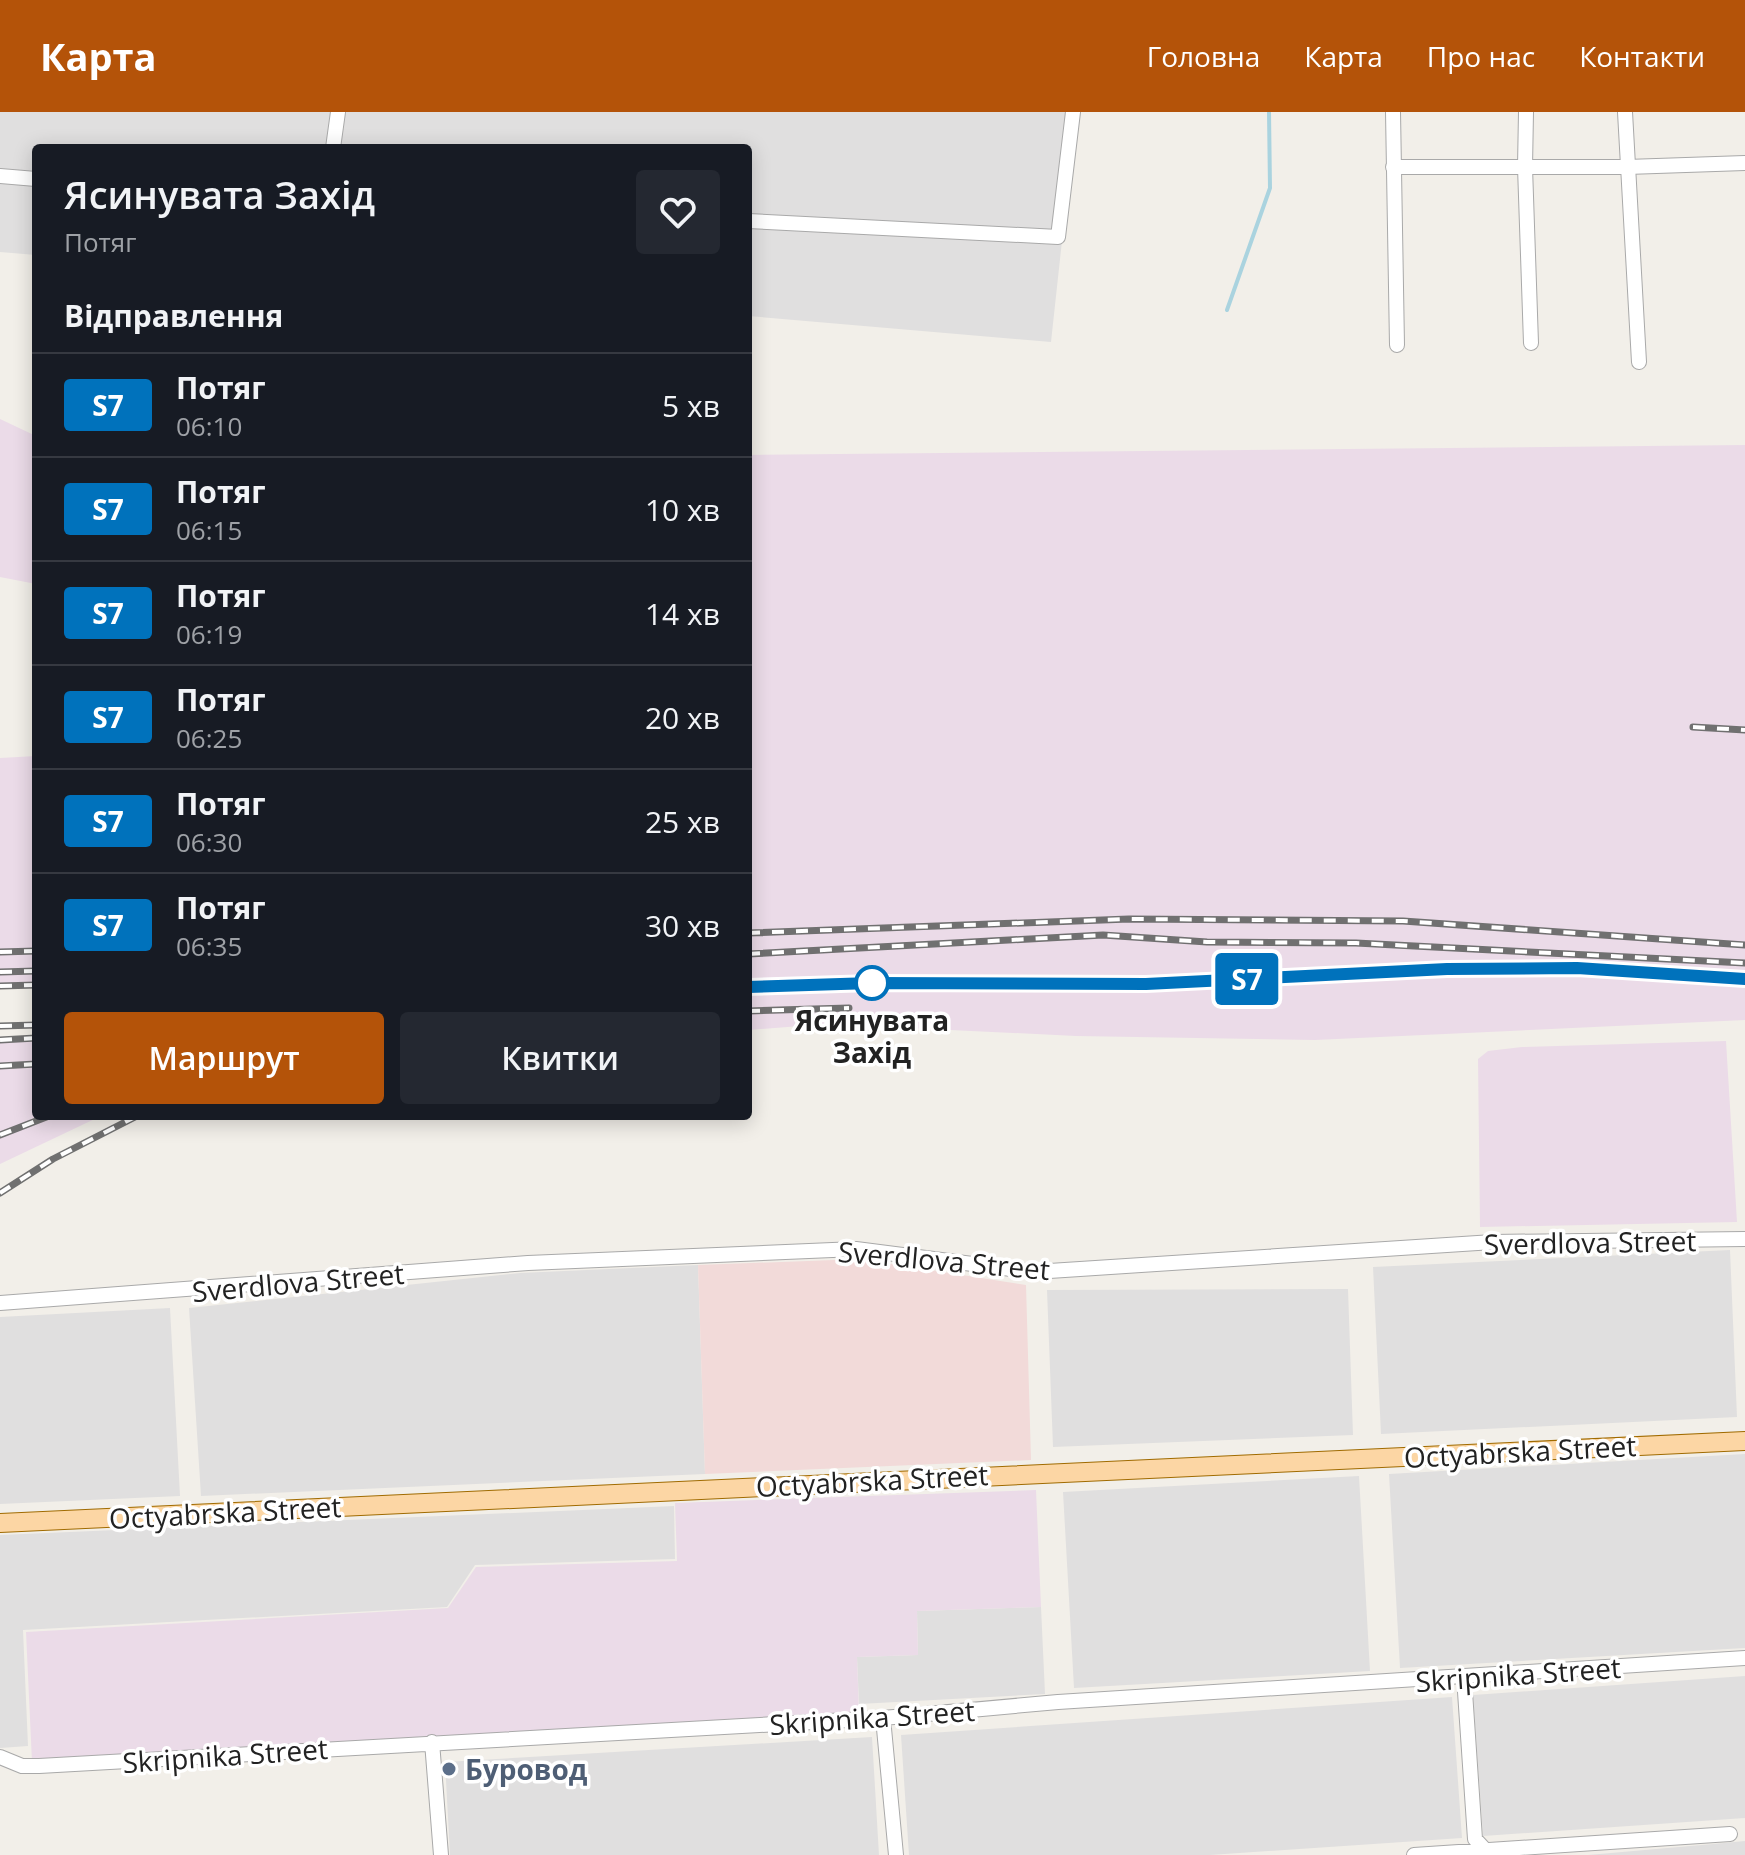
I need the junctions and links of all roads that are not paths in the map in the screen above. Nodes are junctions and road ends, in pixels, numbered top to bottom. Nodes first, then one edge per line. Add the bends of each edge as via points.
1 (338, 112) edge
2 (1073, 112) edge
3 (1393, 112) edge
4 (1526, 112) edge
5 (1625, 112) edge
6 (334, 144) edge
7 (1745, 163) edge
8 (1393, 167) junction
9 (1525, 167) junction
10 (1627, 167) junction
11 (0, 176) edge
12 (32, 179) edge
13 (752, 221) edge
14 (1531, 343) dead end
15 (1397, 345) dead end
16 (1639, 362) dead end
17 (1745, 1239) edge
18 (0, 1303) edge
19 (1745, 1441) edge
20 (0, 1523) edge
21 (1745, 1658) edge
22 (1464, 1677) junction
23 (883, 1718) junction
24 (432, 1742) junction
25 (0, 1757) edge
26 (1730, 1834) dead end
27 (1489, 1853) edge
28 (441, 1855) edge
29 (896, 1855) edge
30 (1414, 1855) edge

1 - 6 street
2 - 13 street via 1058,237
3 - 8 street
4 - 9 street
5 - 10 street
7 - 10 street
8 - 9 street
8 - 15 street
9 - 10 street
9 - 14 street
10 - 16 street
11 - 12 street
17 - 18 street, Sverdlova Street via 1493,1242 1034,1272 856,1249 528,1263
19 - 20 main road, Octyabrska Street
21 - 22 street, Skripnika Street
22 - 23 street, Skripnika Street
22 - 27 street via 1475,1839
23 - 24 street, Skripnika Street
23 - 29 street
24 - 25 street, Skripnika Street via 39,1766
24 - 28 street
26 - 27 street
27 - 30 street

